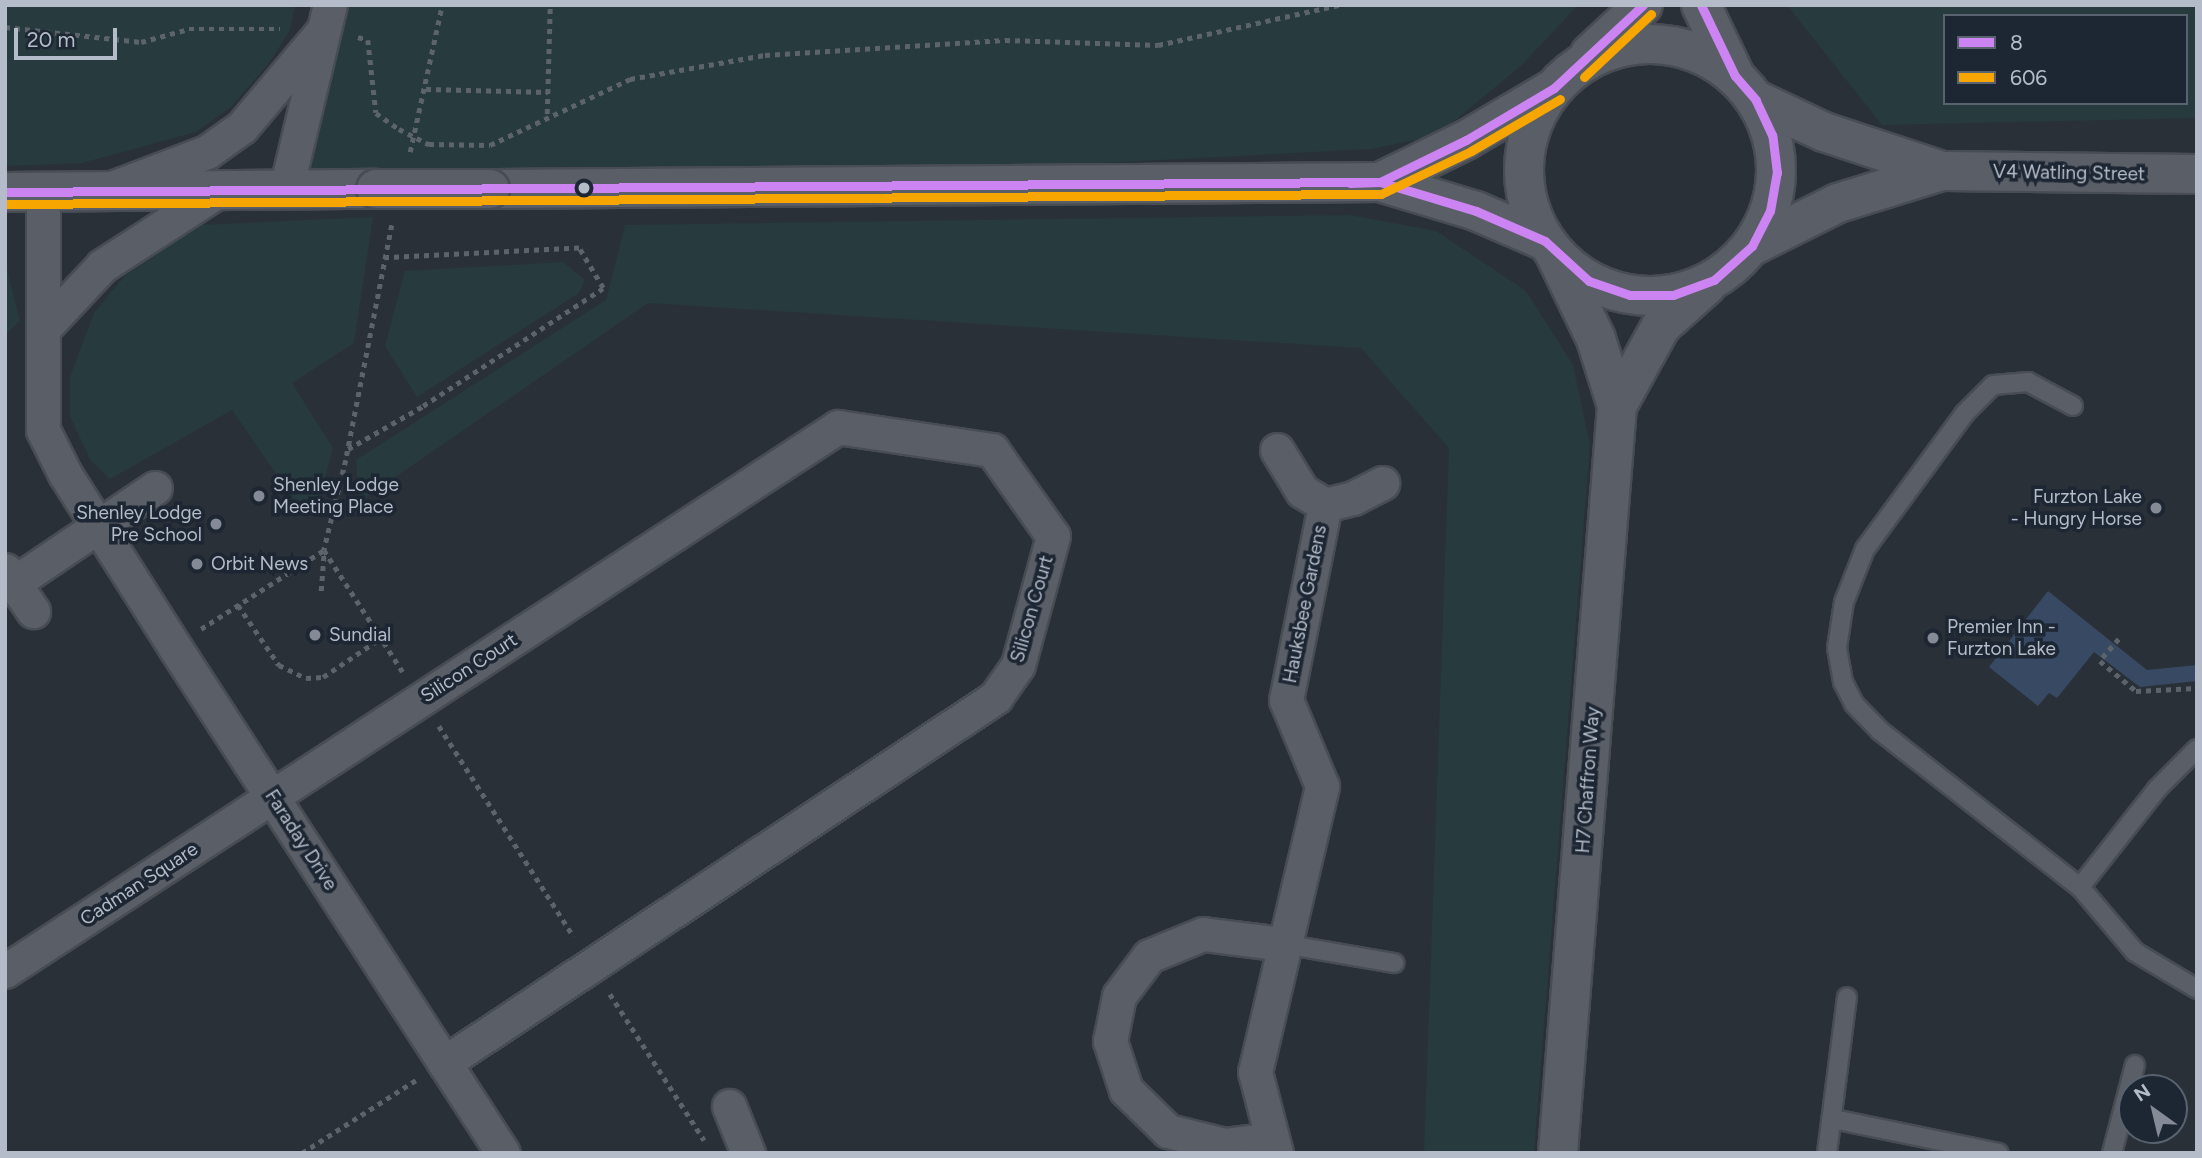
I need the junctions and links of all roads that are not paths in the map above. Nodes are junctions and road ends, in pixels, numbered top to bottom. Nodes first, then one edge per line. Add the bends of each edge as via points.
1 (1643, 5) edge
2 (1700, 5) edge
3 (326, 19) edge
4 (1565, 78) junction
5 (1746, 88) junction
6 (1942, 172) junction
7 (2193, 174) edge
8 (1380, 181) junction
9 (221, 189) junction
10 (286, 189) junction
11 (107, 190) junction
12 (5, 191) edge
13 (43, 191) junction
14 (1752, 246) junction
15 (1550, 248) junction
16 (1714, 280) junction
17 (44, 328) junction
18 (1617, 406) junction
19 (2073, 406) dead end
20 (1277, 450) dead end
21 (1382, 483) dead end
22 (155, 488) dead end
23 (1325, 505) junction
24 (99, 526) junction
25 (10, 576) edge
26 (33, 611) dead end
27 (2197, 749) edge
28 (273, 796) junction
29 (2080, 887) junction
30 (1283, 944) junction
31 (1394, 962) dead end
32 (5, 971) edge
33 (2197, 989) edge
34 (1847, 997) dead end
35 (444, 1063) junction
36 (2135, 1065) dead end
37 (729, 1107) dead end
38 (1833, 1119) junction
39 (1273, 1146) edge
40 (1951, 1148) edge
41 (503, 1153) edge
42 (748, 1153) edge
43 (1559, 1153) edge
44 (1827, 1153) edge
45 (1999, 1153) edge
46 (2112, 1153) edge

1 - 4 street
2 - 5 street
3 - 10 street
3 - 11 street via 242,127 207,152
4 - 5 street, V4 Watling Street via 1606,51 1640,44 1674,45 1706,56
4 - 8 street via 1466,140
4 - 15 street, H7 Chaffron Way via 1528,136 1524,163 1525,191
5 - 6 street, V4 Watling Street via 1824,132
5 - 14 street via 1772,135 1777,173 1770,211
6 - 7 street, V4 Watling Street
6 - 14 street, V4 Watling Street via 1838,203
8 - 10 street, bridge via 490,189 385,204
8 - 15 street via 1476,211
9 - 10 street
9 - 11 street
9 - 17 street via 102,265
11 - 13 street
12 - 13 street
13 - 17 street, Faraday Drive
14 - 16 street, H7 Chaffron Way
15 - 16 street via 1589,281 1630,295 1673,295
15 - 18 street, H7 Chaffron Way via 1595,339
16 - 18 street, H7 Chaffron Way via 1661,326
17 - 24 street, Faraday Drive via 43,430
18 - 43 street, H7 Chaffron Way
19 - 29 lane via 2028,382 1993,385 1965,413 1865,549 1844,602 1837,648 1843,682 1854,704 1880,731
20 - 23 street, Hauksbee Gardens via 1302,491
21 - 23 street, Hauksbee Gardens via 1353,498
22 - 24 street
23 - 30 street, Hauksbee Gardens via 1286,700 1321,786
24 - 25 street
24 - 28 street, Faraday Drive
25 - 26 street
27 - 29 lane via 2157,789
28 - 32 street, Cadman Square
28 - 35 street, Faraday Drive
28 - 35 street, Silicon Court via 838,427 992,450 1053,536 1018,665 996,697
29 - 33 lane via 2135,952
30 - 31 lane
30 - 39 street, Hauksbee Gardens via 1255,1072
30 - 39 street, Hauksbee Gardens via 1203,934 1149,956 1119,996 1111,1041 1126,1090 1168,1131 1225,1145
34 - 38 lane
35 - 41 street, Faraday Drive
36 - 46 lane
37 - 42 street
38 - 40 lane
38 - 44 lane
40 - 45 lane

